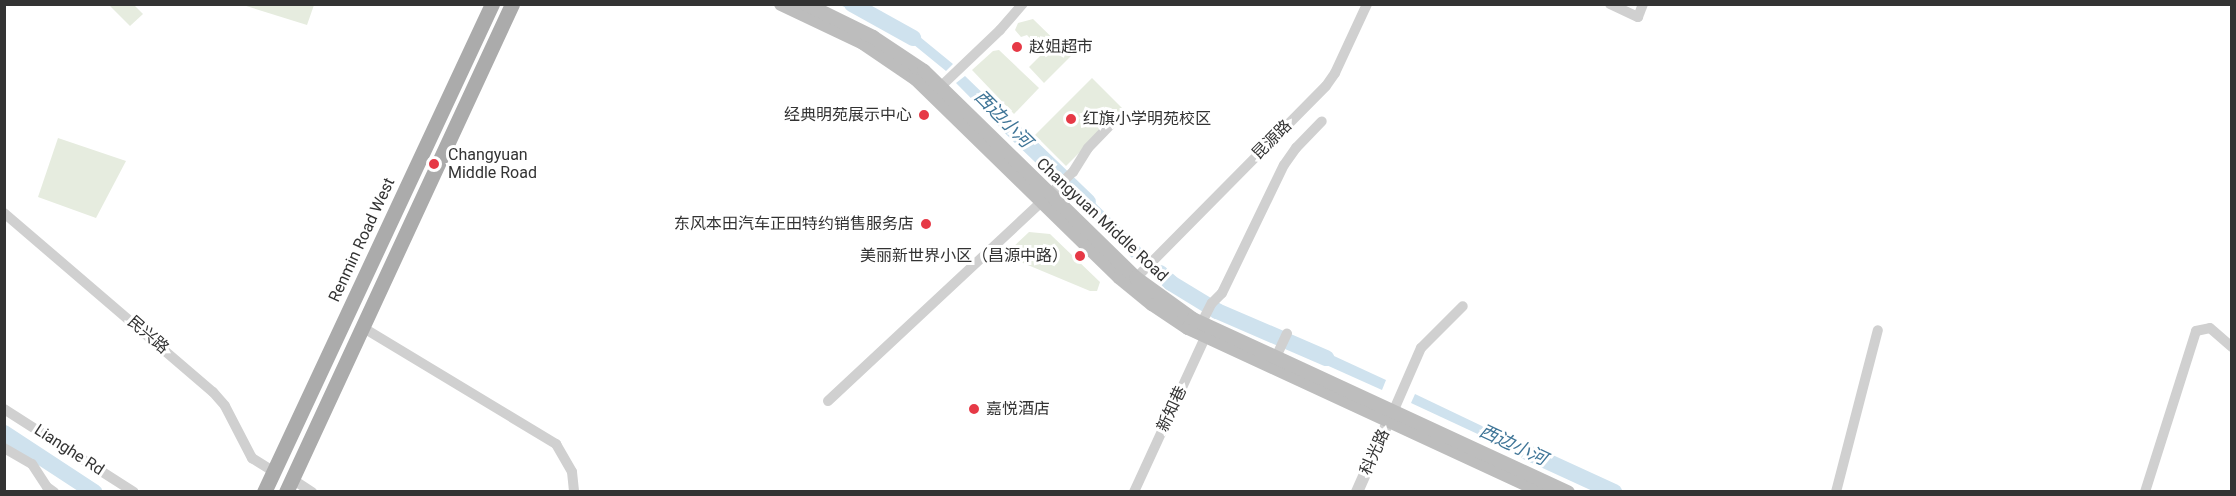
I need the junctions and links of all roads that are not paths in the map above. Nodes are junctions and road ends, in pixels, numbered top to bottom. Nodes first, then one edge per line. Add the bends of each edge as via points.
1 (492, 4) edge
2 (512, 4) edge
3 (781, 4) edge
4 (806, 4) edge
5 (1023, 4) edge
6 (1367, 4) edge
7 (1610, 4) edge
8 (1643, 4) edge
9 (940, 88) junction
10 (1117, 118) dead end
11 (1322, 121) dead end
12 (1049, 195) junction
13 (4, 213) edge
14 (1135, 278) junction
15 (1463, 306) dead end
16 (362, 327) junction
17 (1203, 329) junction
18 (1878, 330) dead end
19 (1287, 333) dead end
20 (2232, 347) edge
21 (1277, 355) junction
22 (828, 401) dead end
23 (4, 409) edge
24 (1390, 416) junction
25 (4, 448) edge
26 (273, 471) junction
27 (289, 485) edge
28 (54, 492) edge
29 (134, 492) edge
30 (264, 492) edge
31 (312, 492) edge
32 (574, 492) edge
33 (1134, 492) edge
34 (1358, 492) edge
35 (1543, 492) edge
36 (1568, 492) edge
37 (1836, 492) edge
38 (2145, 492) edge

1 - 26 main road, Renmin Road West
2 - 16 main road
3 - 9 main road, Changyuan Middle Road via 863,43 916,79
4 - 9 main road, Changyuan Middle Road via 902,54
5 - 9 street
6 - 14 street, 昆源路 via 1326,86
7 - 8 street via 1638,17
9 - 12 main road, Changyuan Middle Road
10 - 12 street
11 - 17 street, 新知巷 via 1290,155 1222,293 1212,303
12 - 14 main road, Changyuan Middle Road
12 - 22 street
13 - 26 street, 民兴路 via 213,392 225,406 252,458
14 - 17 main road, Changyuan Middle Road via 1152,304
15 - 24 street via 1427,339
16 - 27 main road
16 - 32 street via 556,444 572,472
17 - 21 main road, Changyuan Middle Road
17 - 24 main road, Changyuan Middle Road
17 - 33 street, 新知巷
18 - 37 street
19 - 21 street
20 - 38 street via 2210,328 2196,331
21 - 24 main road, Changyuan Middle Road
23 - 29 street, Lianghe Rd
24 - 34 street, 科光路
24 - 35 main road, Changyuan Middle Road
24 - 36 main road, Changyuan Middle Road
25 - 28 street via 32,464
26 - 30 main road, Renmin Road West
27 - 31 street

